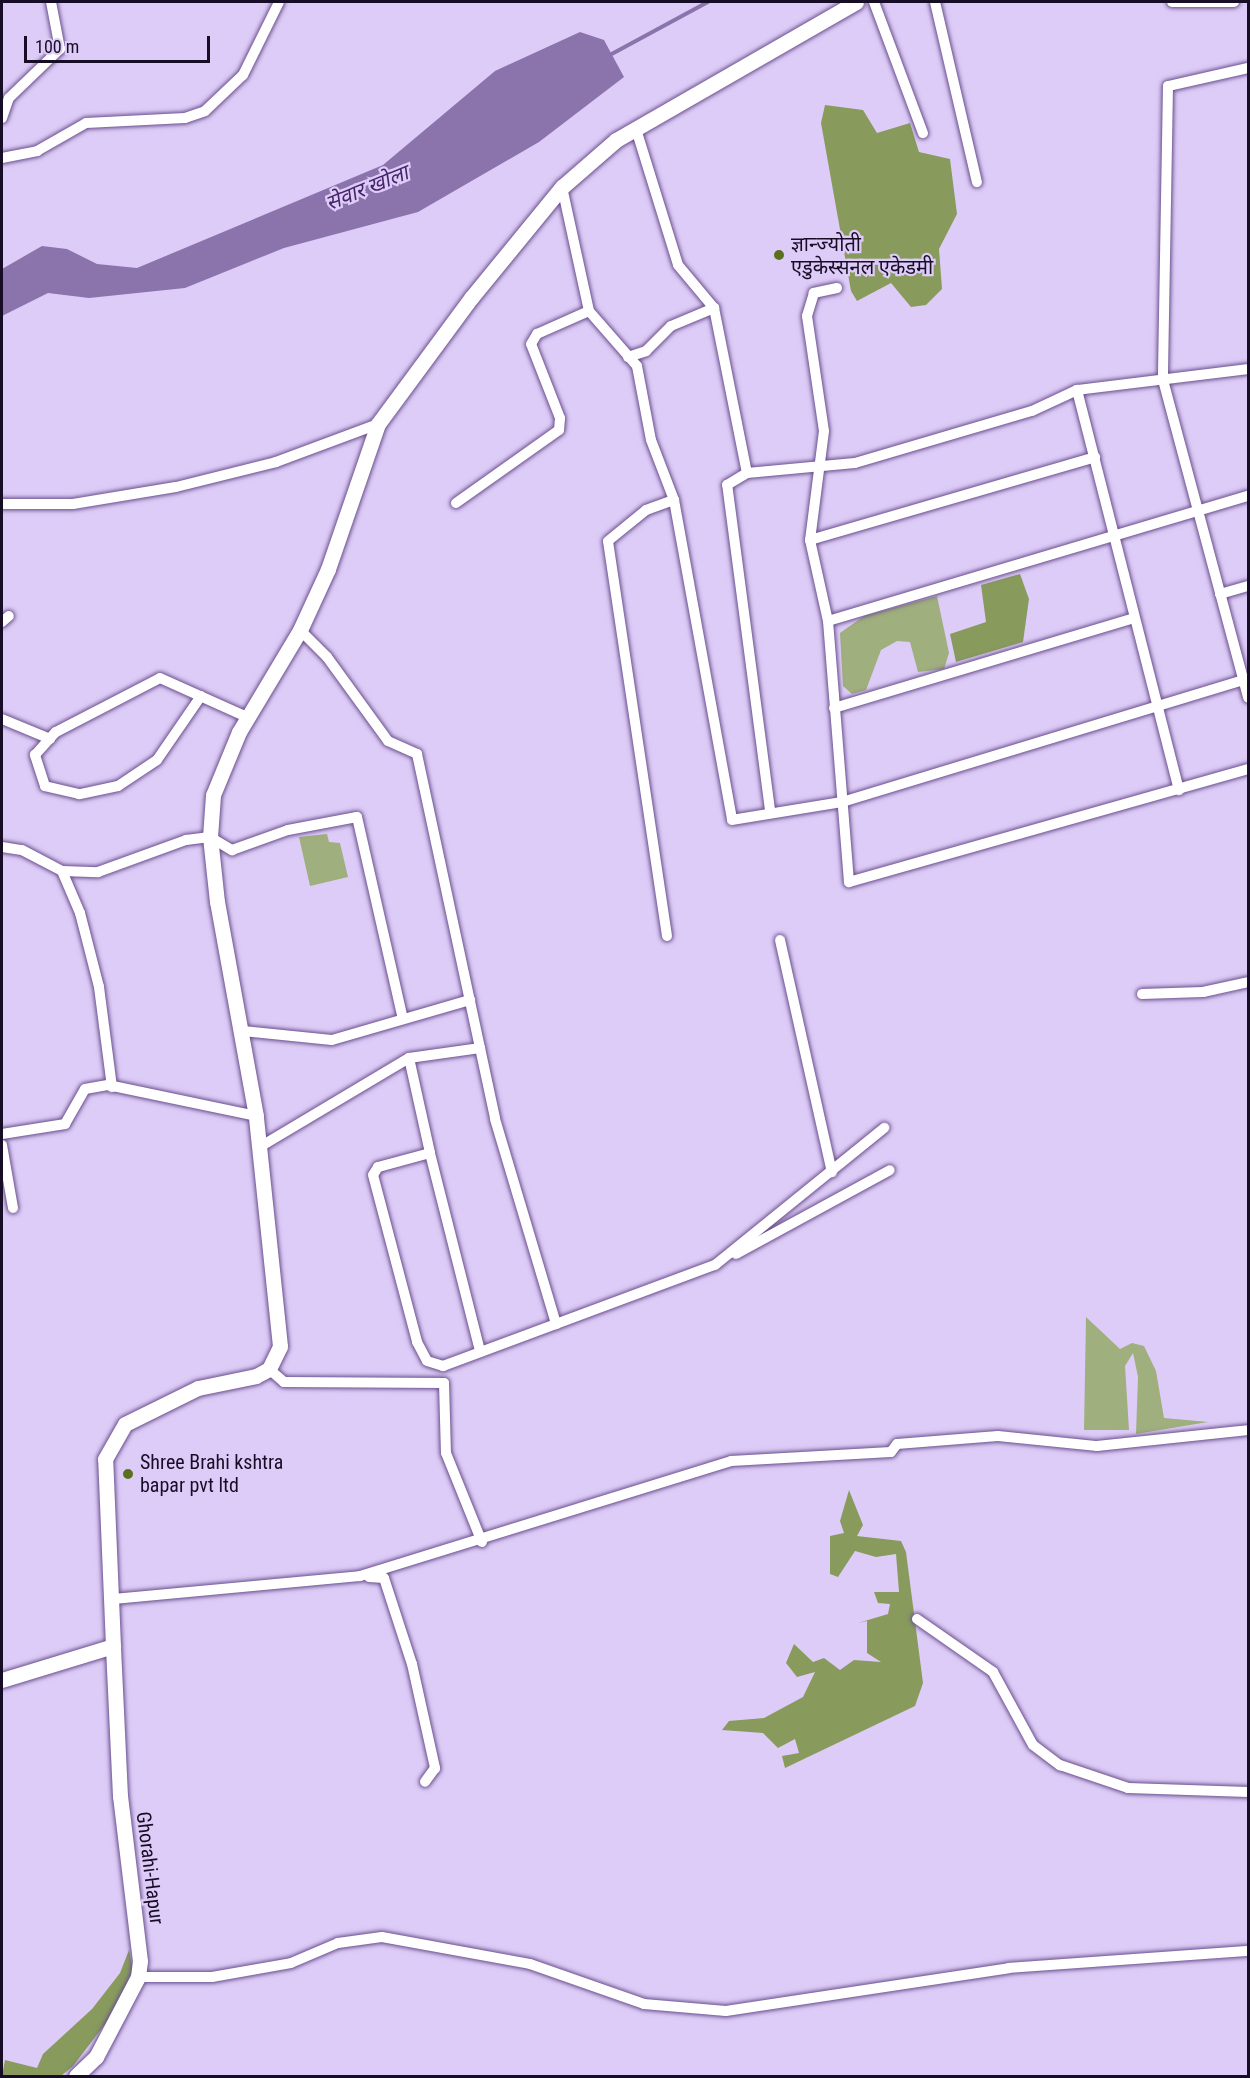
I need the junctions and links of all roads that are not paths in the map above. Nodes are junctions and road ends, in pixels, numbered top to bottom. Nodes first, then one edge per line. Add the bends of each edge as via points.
1 (51, 2) edge
2 (279, 2) edge
3 (856, 2) edge
4 (874, 2) edge
5 (935, 2) edge
6 (1172, 2) edge
7 (1234, 2) edge
8 (1248, 68) edge
9 (2, 118) edge
10 (636, 129) junction
11 (923, 133) dead end
12 (2, 158) edge
13 (977, 182) dead end
14 (562, 187) junction
15 (837, 288) dead end
16 (714, 308) junction
17 (589, 311) junction
18 (628, 357) junction
19 (1248, 369) edge
20 (1163, 380) junction
21 (1077, 390) junction
22 (378, 424) junction
23 (1095, 457) junction
24 (819, 469) junction
25 (747, 473) junction
26 (1248, 496) edge
27 (674, 500) junction
28 (456, 503) dead end
29 (2, 504) edge
30 (1196, 511) junction
31 (1111, 536) junction
32 (810, 540) junction
33 (1248, 586) edge
34 (1220, 594) junction
35 (1131, 619) junction
36 (828, 621) junction
37 (300, 630) junction
38 (1246, 680) edge
39 (201, 696) junction
40 (1248, 698) edge
41 (1156, 707) junction
42 (834, 708) junction
43 (249, 718) junction
44 (2, 719) edge
45 (50, 739) junction
46 (1248, 769) edge
47 (1179, 790) junction
48 (842, 802) junction
49 (770, 810) junction
50 (210, 837) junction
51 (2, 847) edge
52 (62, 871) junction
53 (667, 936) dead end
54 (780, 940) dead end
55 (1248, 982) edge
56 (1143, 994) dead end
57 (470, 1000) junction
58 (403, 1019) junction
59 (243, 1031) junction
60 (480, 1048) junction
61 (409, 1058) junction
62 (112, 1087) junction
63 (256, 1116) junction
64 (884, 1128) dead end
65 (2, 1134) edge
66 (2, 1145) edge
67 (258, 1148) junction
68 (430, 1154) junction
69 (890, 1170) dead end
70 (832, 1172) junction
71 (13, 1208) dead end
72 (715, 1265) junction
73 (556, 1324) junction
74 (479, 1347) dead end
75 (269, 1369) junction
76 (1248, 1430) edge
77 (482, 1542) junction
78 (360, 1576) junction
79 (113, 1599) junction
80 (917, 1619) dead end
81 (112, 1646) junction
82 (2, 1680) edge
83 (425, 1782) dead end
84 (1248, 1792) edge
85 (1248, 1951) edge
86 (138, 1977) junction
87 (76, 2076) edge

1 - 9 street via 60,49 9,99
2 - 12 street via 263,44 243,75 205,111 185,118 86,123 37,151
3 - 10 street
4 - 11 street
5 - 13 street
6 - 7 street
8 - 20 street via 1168,86
10 - 14 street
10 - 16 street via 678,265
14 - 17 street
14 - 22 street via 471,298
15 - 24 street via 814,293 807,316 824,431
16 - 18 street via 671,326 646,351
16 - 25 street
17 - 18 street
17 - 28 street via 537,334 531,344 560,418 559,430
18 - 27 street via 637,366 651,440
19 - 20 street
20 - 21 street
20 - 30 street
21 - 23 street
21 - 24 street via 1032,411
22 - 29 street via 276,462 176,487 73,504
22 - 37 street via 328,569
23 - 31 street
23 - 32 street
24 - 25 street
24 - 32 street
25 - 49 street via 728,484
26 - 30 street
27 - 49 street via 732,820
27 - 53 street via 646,510 608,541
30 - 31 street
30 - 34 street
31 - 35 street
31 - 36 street
32 - 36 street
33 - 34 street
34 - 38 street
35 - 41 street
35 - 42 street
36 - 42 street
37 - 43 street
37 - 57 street via 327,657 388,741 417,754
38 - 40 street
38 - 41 street
39 - 43 street
39 - 45 street via 160,678
39 - 45 street via 157,760 118,786 79,794 45,786 35,755
41 - 47 street
41 - 48 street
42 - 48 street
43 - 50 street via 213,795
44 - 45 street
46 - 47 street
47 - 48 street via 849,882
48 - 49 street
50 - 52 street via 98,872
50 - 58 street via 232,850 288,830 357,817
50 - 59 street
51 - 52 street via 22,850
52 - 62 street via 80,913 99,987
54 - 70 street
55 - 56 street via 1203,992
57 - 58 street
57 - 60 street
58 - 59 street via 332,1040
59 - 63 street
60 - 61 street
60 - 73 street via 495,1119
61 - 67 street
61 - 68 street
62 - 63 street
62 - 65 street via 85,1089 65,1124
63 - 67 street
64 - 70 street
66 - 71 street
67 - 75 street via 280,1346
68 - 73 street via 386,1163 373,1175 417,1342 427,1361 443,1366
68 - 74 street
69 - 72 street
70 - 72 street
72 - 73 street
75 - 77 street via 284,1382 444,1383 446,1453
75 - 79 street, Ghorahi-Hapur via 198,1388 125,1424 105,1459
76 - 77 street via 1096,1446 998,1436 897,1444 891,1452 731,1461
77 - 78 street
78 - 79 street
78 - 83 street via 384,1578 412,1664 435,1768
79 - 81 street, Ghorahi-Hapur
80 - 84 street via 993,1672 1033,1745 1060,1765 1128,1788
81 - 82 street
81 - 86 street, Ghorahi-Hapur via 120,1796
85 - 86 street via 1009,1968 726,2011 644,2004 530,1964 382,1937 338,1943 291,1963 212,1977
86 - 87 street via 96,2057

